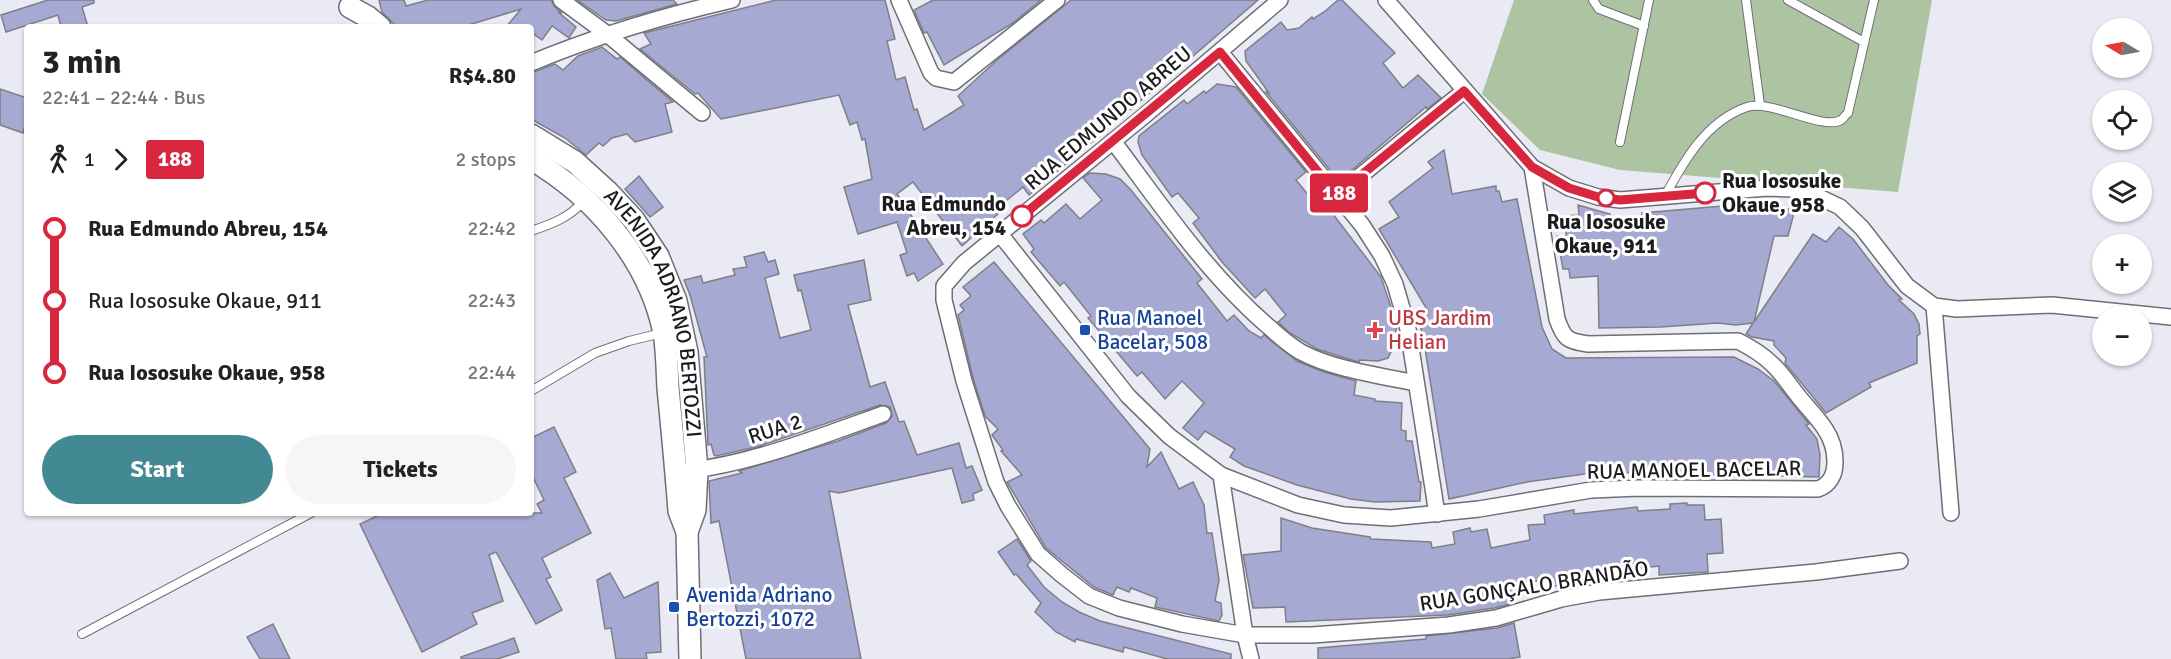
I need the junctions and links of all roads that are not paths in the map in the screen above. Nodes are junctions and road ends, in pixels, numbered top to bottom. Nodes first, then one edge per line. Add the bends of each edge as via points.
1 (561, 0) edge
2 (732, 0) edge
3 (899, 0) edge
4 (1057, 0) edge
5 (1281, 0) edge
6 (1386, 0) edge
7 (1593, 0) edge
8 (1649, 0) edge
9 (1746, 0) edge
10 (1788, 0) edge
11 (1874, 0) edge
12 (346, 4) edge
13 (358, 24) edge
14 (376, 24) edge
15 (1644, 26) junction
16 (607, 34) junction
17 (1864, 42) junction
18 (1220, 52) junction
19 (534, 62) edge
20 (1464, 91) junction
21 (1760, 105) junction
22 (702, 113) dead end
23 (534, 137) edge
24 (1113, 141) junction
25 (1620, 142) dead end
26 (534, 161) edge
27 (1532, 167) junction
28 (1337, 195) junction
29 (1665, 196) junction
30 (586, 198) junction
31 (534, 230) edge
32 (1000, 234) junction
33 (1935, 306) junction
34 (2171, 317) edge
35 (664, 333) junction
36 (1416, 383) junction
37 (534, 389) edge
38 (883, 414) dead end
39 (697, 470) junction
40 (676, 473) junction
41 (1221, 475) junction
42 (1951, 513) dead end
43 (1437, 514) junction
44 (304, 516) edge
45 (687, 532) junction
46 (1900, 561) dead end
47 (82, 634) dead end
48 (1245, 635) junction
49 (690, 659) edge
50 (1251, 659) edge

1 - 16 street
2 - 16 street
3 - 4 street via 931,73 954,82
5 - 18 street, RUA EDMUNDO ABREU
6 - 20 street
7 - 15 lane via 1599,9
8 - 15 lane
9 - 21 lane
10 - 17 lane
11 - 17 lane
12 - 13 main road
12 - 14 main road
15 - 25 lane
16 - 19 street
16 - 22 street
17 - 21 lane via 1848,113 1841,120 1823,121
18 - 24 street, RUA EDMUNDO ABREU
18 - 28 street
20 - 27 street
20 - 28 street
21 - 29 lane via 1735,113 1699,141
23 - 39 main road, AVENIDA ADRIANO BERTOZZI via 575,162 608,192 634,220 658,256 676,301 687,352
24 - 32 street, RUA EDMUNDO ABREU
24 - 36 street via 1225,284 1285,341 1322,361
26 - 30 main road, AVENIDA ADRIANO BERTOZZI
27 - 29 street via 1569,188 1598,197 1620,200
27 - 43 street, RUA MANOEL BACELAR via 1563,335 1572,342 1588,344 1738,341 1751,347 1773,364 1826,430 1835,465 1832,480 1818,489 1591,490
28 - 36 street via 1362,225 1395,284 1408,329
29 - 33 street via 1767,188 1794,189 1817,196 1840,207 1862,228 1907,286
30 - 31 lane via 572,214
30 - 35 main road, AVENIDA ADRIANO BERTOZZI via 639,267
32 - 41 street, RUA MANOEL BACELAR via 1128,396 1168,436
32 - 48 street, RUA EDMUNDO ABREU via 952,275 944,286 944,300 964,381 996,482 1008,506 1038,554 1089,596 1182,624
33 - 34 street via 1957,309 2052,305
33 - 42 street
35 - 37 lane via 595,353
35 - 40 main road, AVENIDA ADRIANO BERTOZZI
36 - 43 street
38 - 39 street, RUA 2 via 738,463
39 - 40 street, RUA 2
39 - 45 main road, AVENIDA ADRIANO BERTOZZI via 695,510
40 - 45 main road, AVENIDA ADRIANO BERTOZZI via 679,511
41 - 43 street, RUA MANOEL BACELAR via 1298,505 1344,515 1391,518
41 - 48 street
44 - 47 lane
45 - 49 main road, AVENIDA ADRIANO BERTOZZI
46 - 48 street, RUA GONÇALO BRANDÃO via 1599,592 1449,626
48 - 50 street

